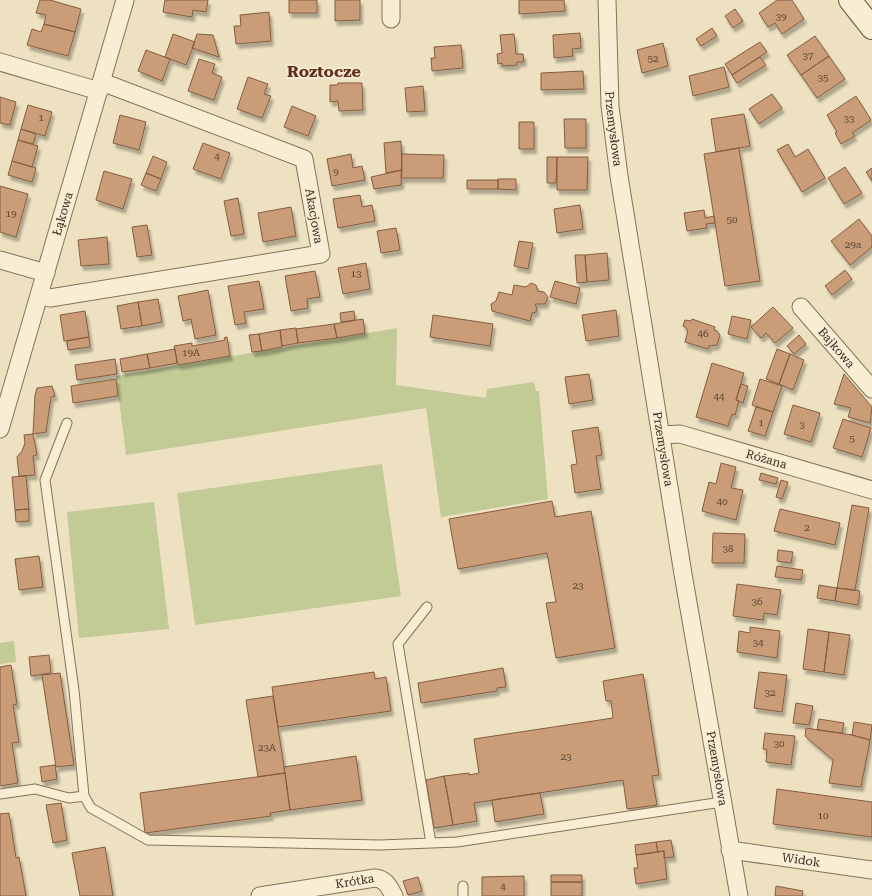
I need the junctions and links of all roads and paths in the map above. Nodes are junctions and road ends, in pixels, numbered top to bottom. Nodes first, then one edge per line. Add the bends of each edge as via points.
1 (125, 0) edge
2 (391, 0) edge
3 (607, 0) edge
4 (850, 0) edge
5 (391, 19) dead end
6 (872, 28) edge
7 (0, 62) edge
8 (100, 87) junction
9 (0, 260) edge
10 (46, 273) junction
11 (40, 295) junction
12 (801, 307) dead end
13 (872, 388) edge
14 (67, 423) dead end
15 (0, 429) edge
16 (661, 435) junction
17 (872, 490) edge
18 (427, 607) dead end
19 (0, 794) edge
20 (84, 796) junction
21 (722, 802) junction
22 (431, 843) junction
23 (730, 850) junction
24 (872, 870) edge
25 (463, 886) dead end
26 (260, 896) edge
27 (394, 896) edge
28 (463, 896) edge
29 (739, 896) edge

1 - 8 street, Łąkowa
2 - 5 street
3 - 16 street, Przemysłowa via 610,106
4 - 6 street
7 - 8 street
8 - 10 street, Łąkowa
8 - 11 street, Akacjowa via 304,158 321,254 50,298
9 - 10 street
10 - 11 street, Łąkowa
11 - 15 street, Łąkowa
12 - 13 street, Bajkowa
14 - 20 lane via 46,480 74,690
16 - 17 street, Różana via 680,434
16 - 21 street, Przemysłowa
18 - 22 lane via 398,644
19 - 20 lane via 34,789 69,798
20 - 22 lane via 91,808 148,840 380,845
21 - 22 lane via 457,842
21 - 23 street, Przemysłowa
23 - 24 street, Widok
23 - 29 street, Przemysłowa
25 - 28 lane
26 - 27 street, Krótka via 375,878 382,879

